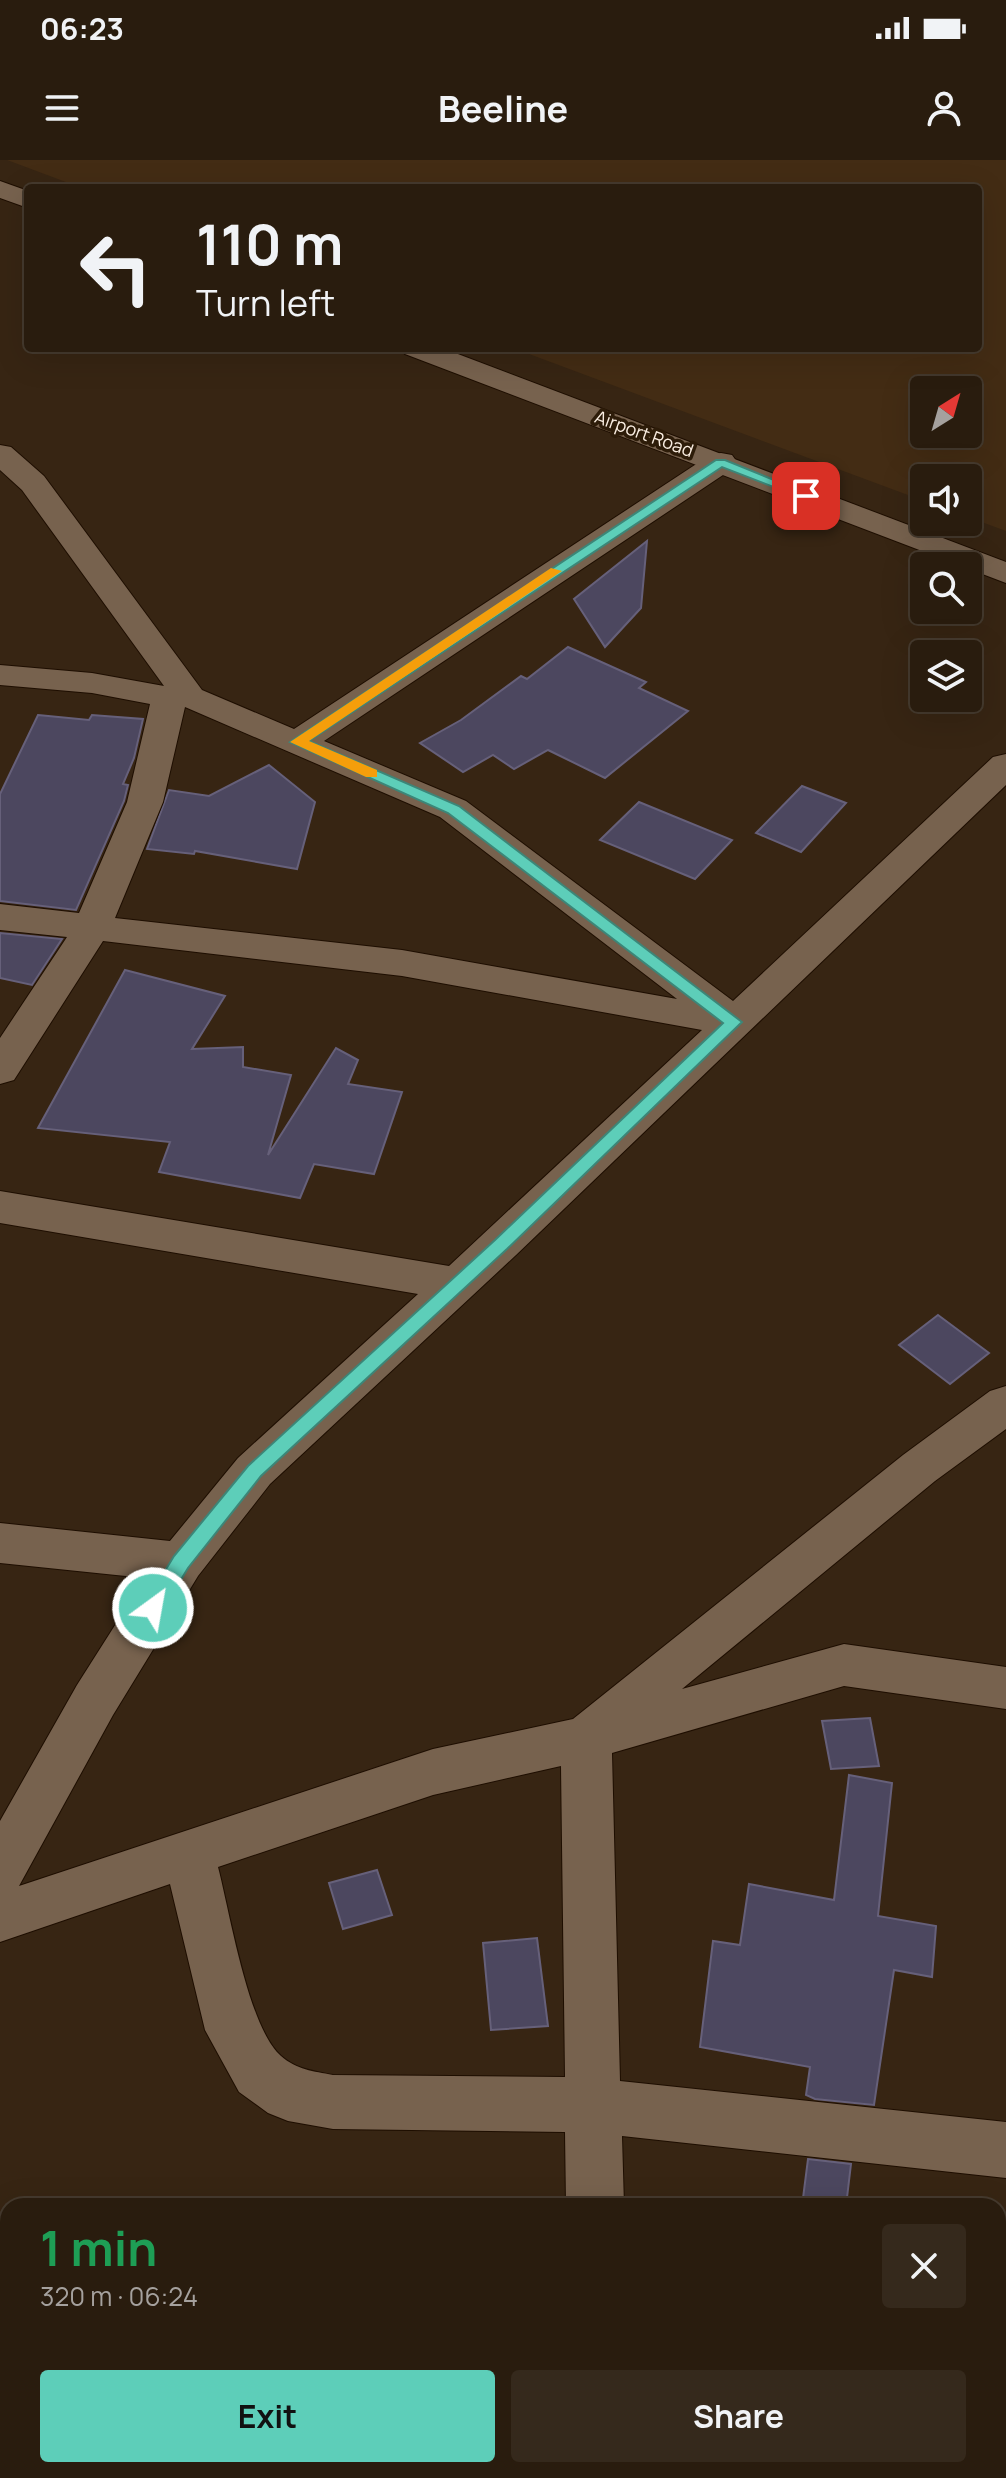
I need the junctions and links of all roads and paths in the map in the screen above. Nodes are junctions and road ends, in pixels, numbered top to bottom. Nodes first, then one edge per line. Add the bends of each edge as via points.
1 (0, 189) edge
2 (24, 198) edge
3 (426, 352) edge
4 (0, 454) edge
5 (721, 462) junction
6 (0, 480) edge
7 (33, 483) junction
8 (1006, 573) edge
9 (0, 675) edge
10 (180, 697) junction
11 (298, 742) junction
12 (1006, 765) edge
13 (0, 917) edge
14 (91, 930) junction
15 (734, 1022) junction
16 (0, 1070) edge
17 (0, 1207) edge
18 (456, 1284) junction
19 (1006, 1404) edge
20 (0, 1543) edge
21 (181, 1562) junction
22 (1006, 1688) edge
23 (586, 1738) junction
24 (189, 1854) junction
25 (0, 1870) edge
26 (0, 1917) edge
27 (592, 2105) junction
28 (1006, 2150) edge
29 (595, 2198) edge

1 - 2 street
3 - 5 street, Airport Road
4 - 7 street
5 - 8 street, Airport Road
5 - 11 street
6 - 7 street
7 - 10 street
9 - 10 street
10 - 11 street
10 - 14 street via 145,802
11 - 15 street via 453,809
12 - 15 street
13 - 14 street
14 - 15 street via 402,963
14 - 16 street
15 - 18 street
17 - 18 street
18 - 21 street via 254,1471
19 - 23 street via 919,1468
20 - 21 street
21 - 25 street via 95,1700
22 - 23 street via 844,1665
23 - 24 street via 433,1772
23 - 27 street
24 - 26 street
24 - 27 street via 232,2030 259,2073 288,2094 333,2102
27 - 28 street
27 - 29 street

